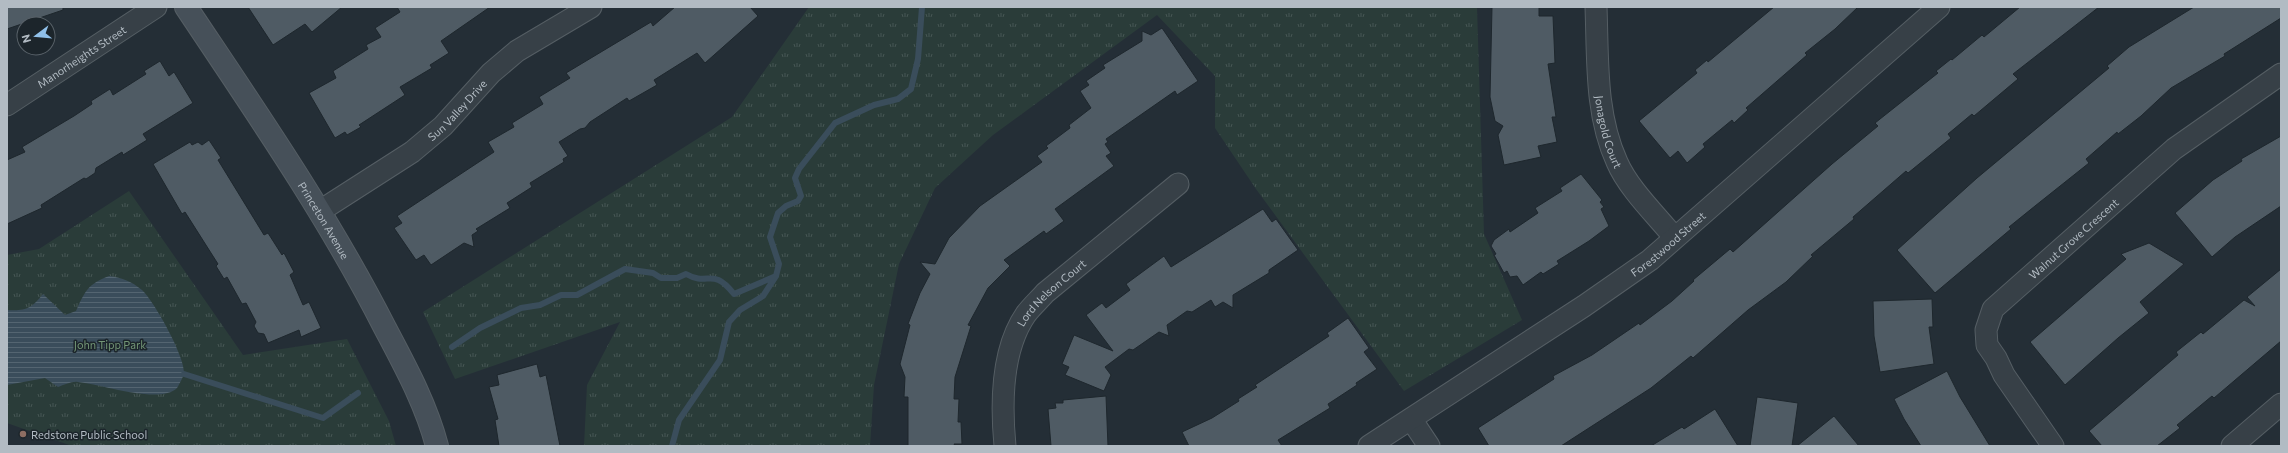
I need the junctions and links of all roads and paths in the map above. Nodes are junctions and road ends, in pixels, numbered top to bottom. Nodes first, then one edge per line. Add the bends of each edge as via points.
1 (156, 7) edge
2 (186, 7) edge
3 (591, 7) edge
4 (1596, 7) edge
5 (1939, 7) edge
6 (2281, 74) edge
7 (7, 105) edge
8 (1178, 184) dead end
9 (320, 211) junction
10 (1674, 236) junction
11 (2281, 404) edge
12 (1411, 419) junction
13 (437, 446) edge
14 (1005, 446) edge
15 (1369, 446) edge
16 (1429, 446) edge
17 (2053, 446) edge
18 (2232, 446) edge

1 - 7 street, Manorheights Street
2 - 9 street, Princeton Avenue
3 - 9 street, Sun Valley Drive via 517,51 491,73 444,126 412,152
4 - 10 street, Jonagold Court via 1600,108 1608,138 1617,163 1629,182
5 - 10 street, Forestwood Street
6 - 17 street, Walnut Grove Crescent via 2174,149 1993,309 1986,330 1987,345 2004,375
8 - 14 street, Lord Nelson Court via 1046,293 1026,314 1009,356 1004,382 1002,411
9 - 13 street, Princeton Avenue via 356,272 423,403
10 - 12 street, Forestwood Street via 1650,260 1590,302
11 - 18 street
12 - 15 street, Forestwood Street
12 - 16 street

